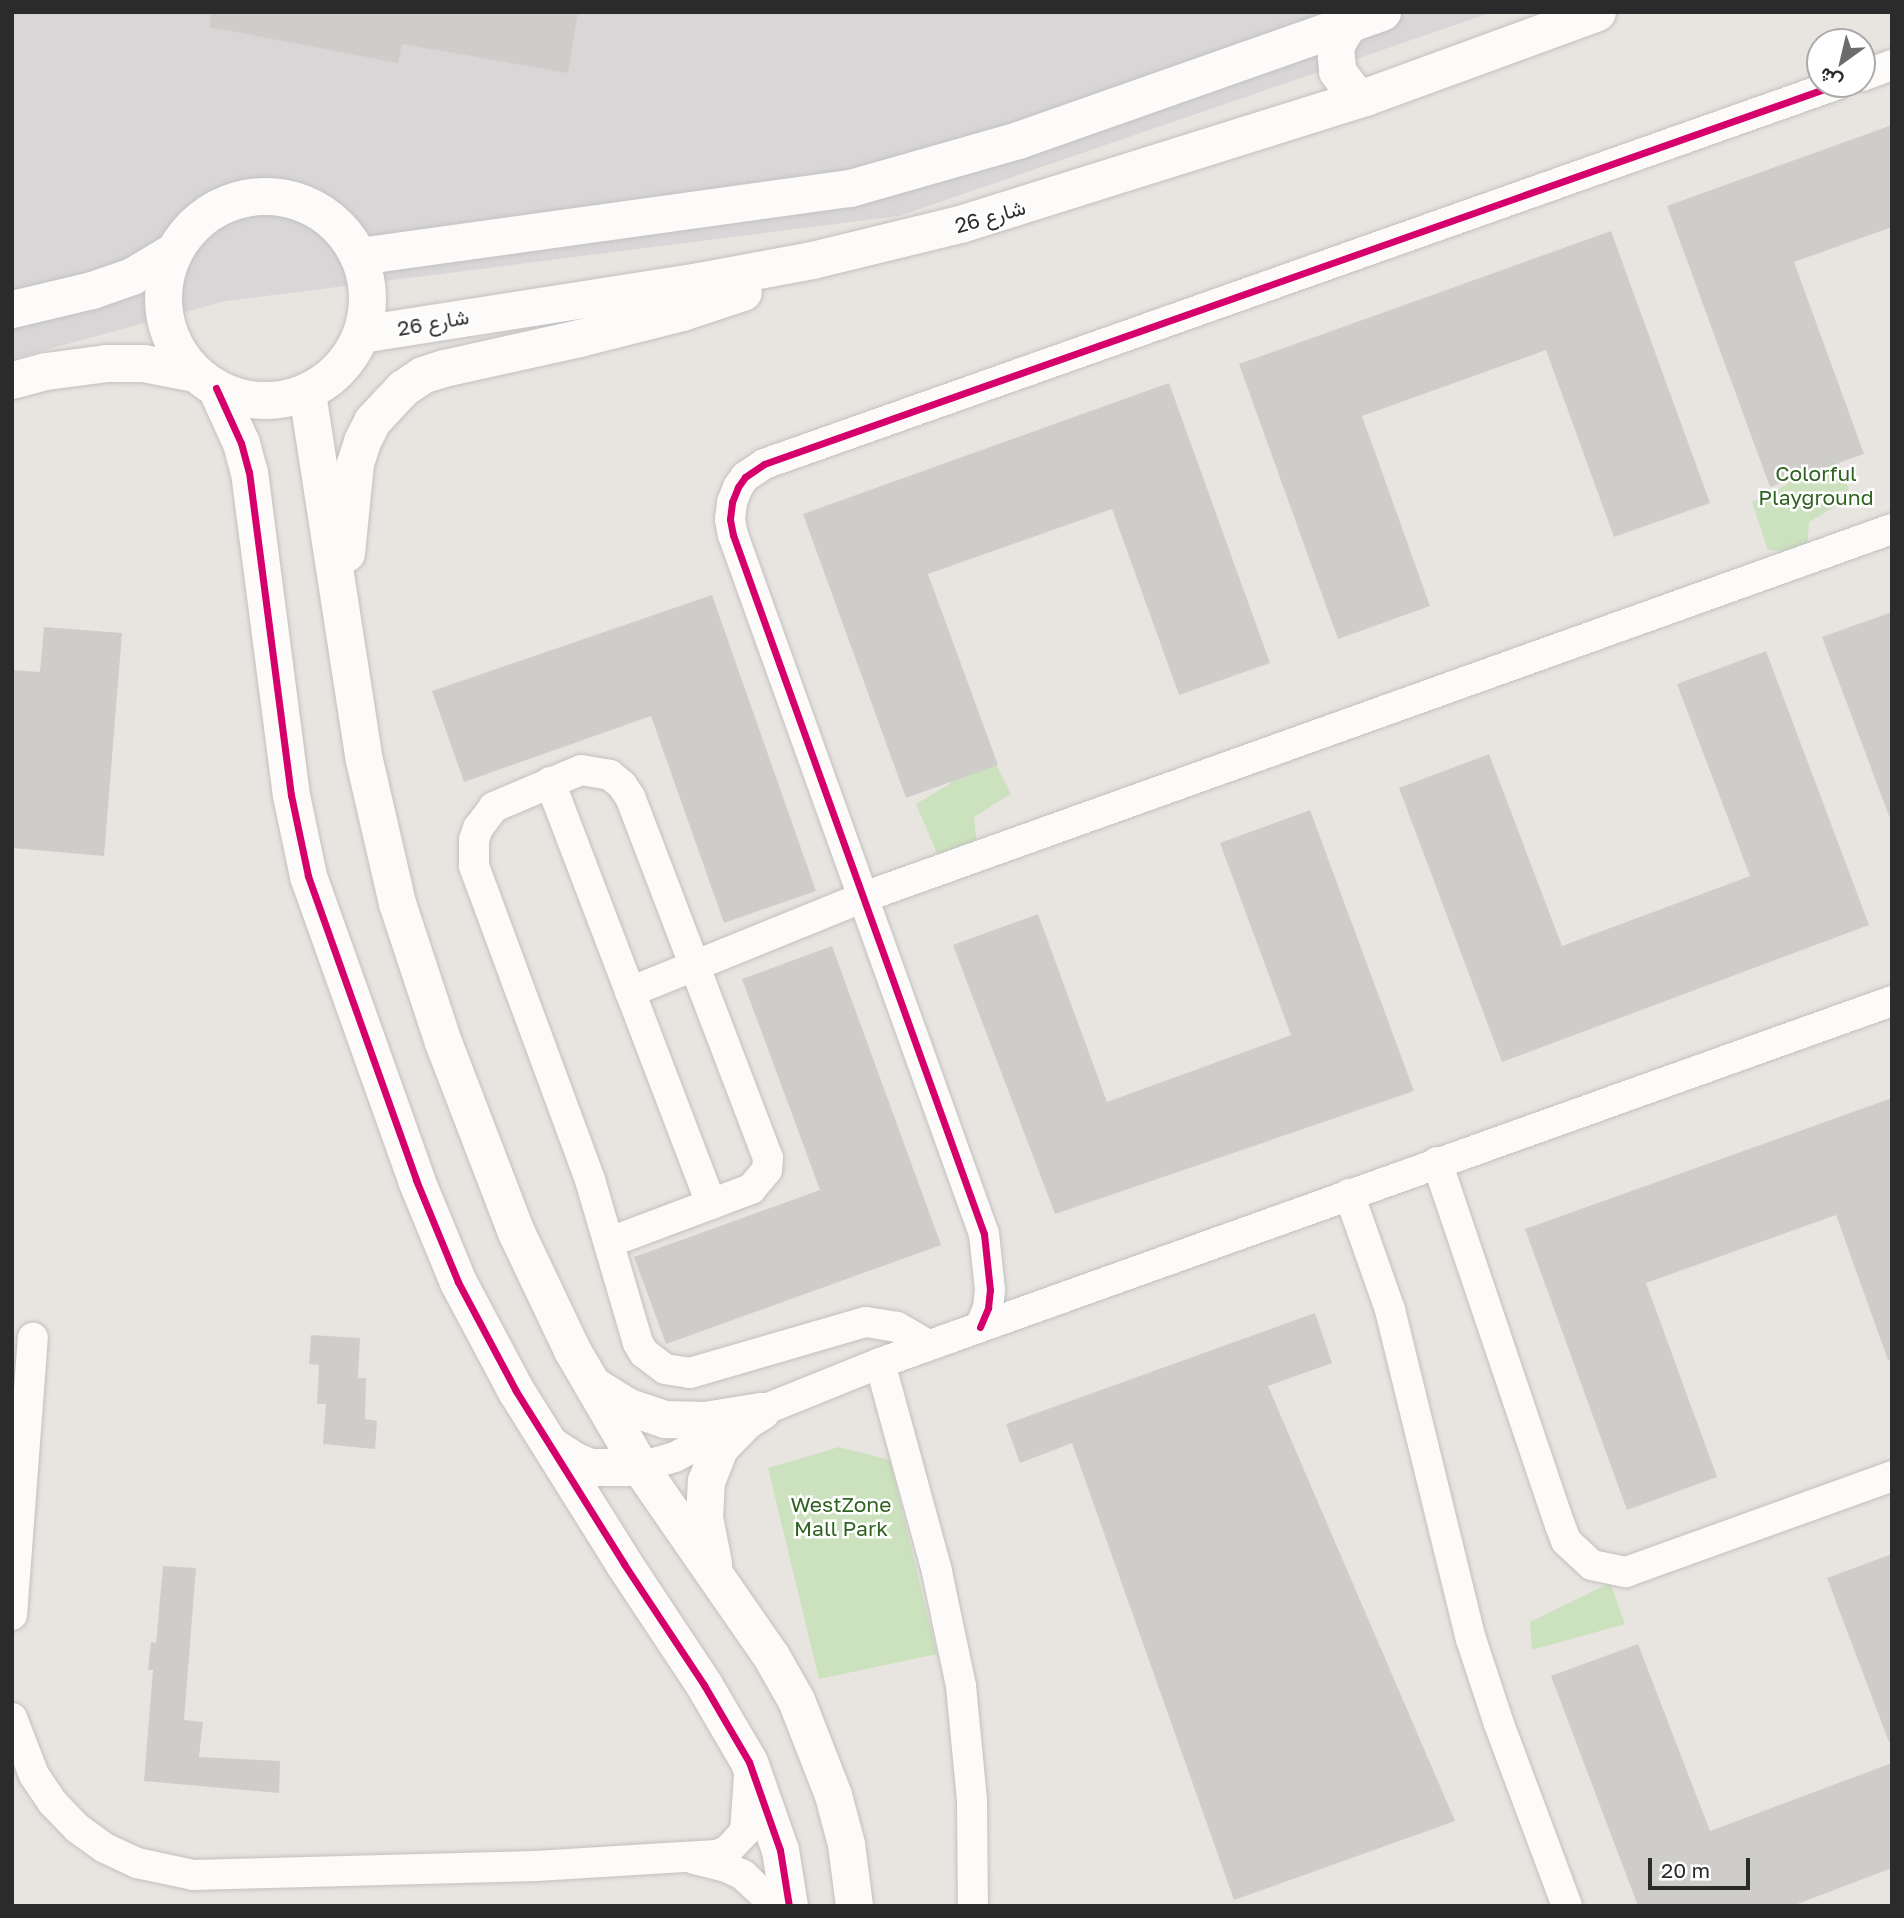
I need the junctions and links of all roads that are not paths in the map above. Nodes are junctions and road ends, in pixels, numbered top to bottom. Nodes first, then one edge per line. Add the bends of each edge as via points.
1 (1597, 12) edge
2 (1365, 18) edge
3 (1806, 95) edge
4 (1364, 97) junction
5 (172, 252) junction
6 (359, 256) junction
7 (812, 260) junction
8 (12, 309) edge
9 (361, 334) junction
10 (12, 380) edge
11 (206, 381) junction
12 (307, 393) junction
13 (1892, 529) edge
14 (341, 607) junction
15 (550, 782) junction
16 (864, 897) junction
17 (694, 966) junction
18 (630, 992) junction
19 (1892, 1001) edge
20 (1437, 1161) junction
21 (1349, 1194) junction
22 (710, 1204) junction
23 (610, 1242) junction
24 (980, 1326) junction
25 (33, 1338) dead end
26 (928, 1345) junction
27 (880, 1363) junction
28 (592, 1385) junction
29 (761, 1411) junction
30 (548, 1443) junction
31 (640, 1467) junction
32 (1892, 1476) edge
33 (715, 1574) junction
34 (12, 1615) edge
35 (12, 1718) edge
36 (749, 1762) junction
37 (690, 1858) junction
38 (776, 1906) edge
39 (789, 1906) edge
40 (854, 1906) edge
41 (973, 1906) edge
42 (1567, 1906) edge

1 - 4 street, شارع 26
2 - 4 street via 1335,46 1337,71 1353,92
2 - 6 street via 1018,140 850,188
3 - 16 street via 754,470 738,487 732,502 733,535
4 - 7 street, شارع 26 via 1034,204
5 - 6 street via 191,225 218,206 250,196 283,196 314,208 341,228
5 - 8 street via 112,283
5 - 11 street via 162,303 167,329 178,353
6 - 9 street via 368,295
7 - 9 street, شارع 26
7 - 14 street via 716,302 443,368 403,387 372,421 355,463
9 - 12 street via 340,369
10 - 11 street via 107,363 143,363
11 - 12 street via 240,398 274,401
11 - 30 street via 237,434 248,472 291,795 308,876 416,1180 453,1269
12 - 14 street
13 - 16 street
14 - 28 street via 364,760 394,891 419,973 516,1232
15 - 17 street via 581,770 610,775 622,785
15 - 18 street
15 - 23 street via 494,807 474,840 474,866
16 - 17 street
16 - 24 street via 984,1234 990,1290
17 - 18 street
17 - 22 street via 768,1158 761,1181 751,1189
18 - 22 street
19 - 20 street
20 - 21 street
20 - 32 street via 1560,1525 1572,1548 1592,1565 1626,1572
21 - 24 street
21 - 42 street via 1390,1310 1471,1639
22 - 23 street
23 - 26 street via 638,1343 665,1369 690,1373 866,1322 897,1327
24 - 26 street
25 - 34 street
26 - 27 street
27 - 29 street
27 - 41 street via 937,1572 961,1686 972,1801
28 - 29 street via 626,1406 665,1419 705,1420
28 - 31 street
29 - 31 street via 675,1457
29 - 33 street via 720,1447 706,1481 704,1517
30 - 31 street via 590,1467
30 - 36 street
31 - 33 street
33 - 40 street via 771,1656 817,1747 845,1844
35 - 37 street via 34,1775 77,1828 105,1848 170,1872 508,1867
36 - 37 street via 745,1832 729,1850
36 - 39 street via 780,1850
37 - 38 street via 743,1875

